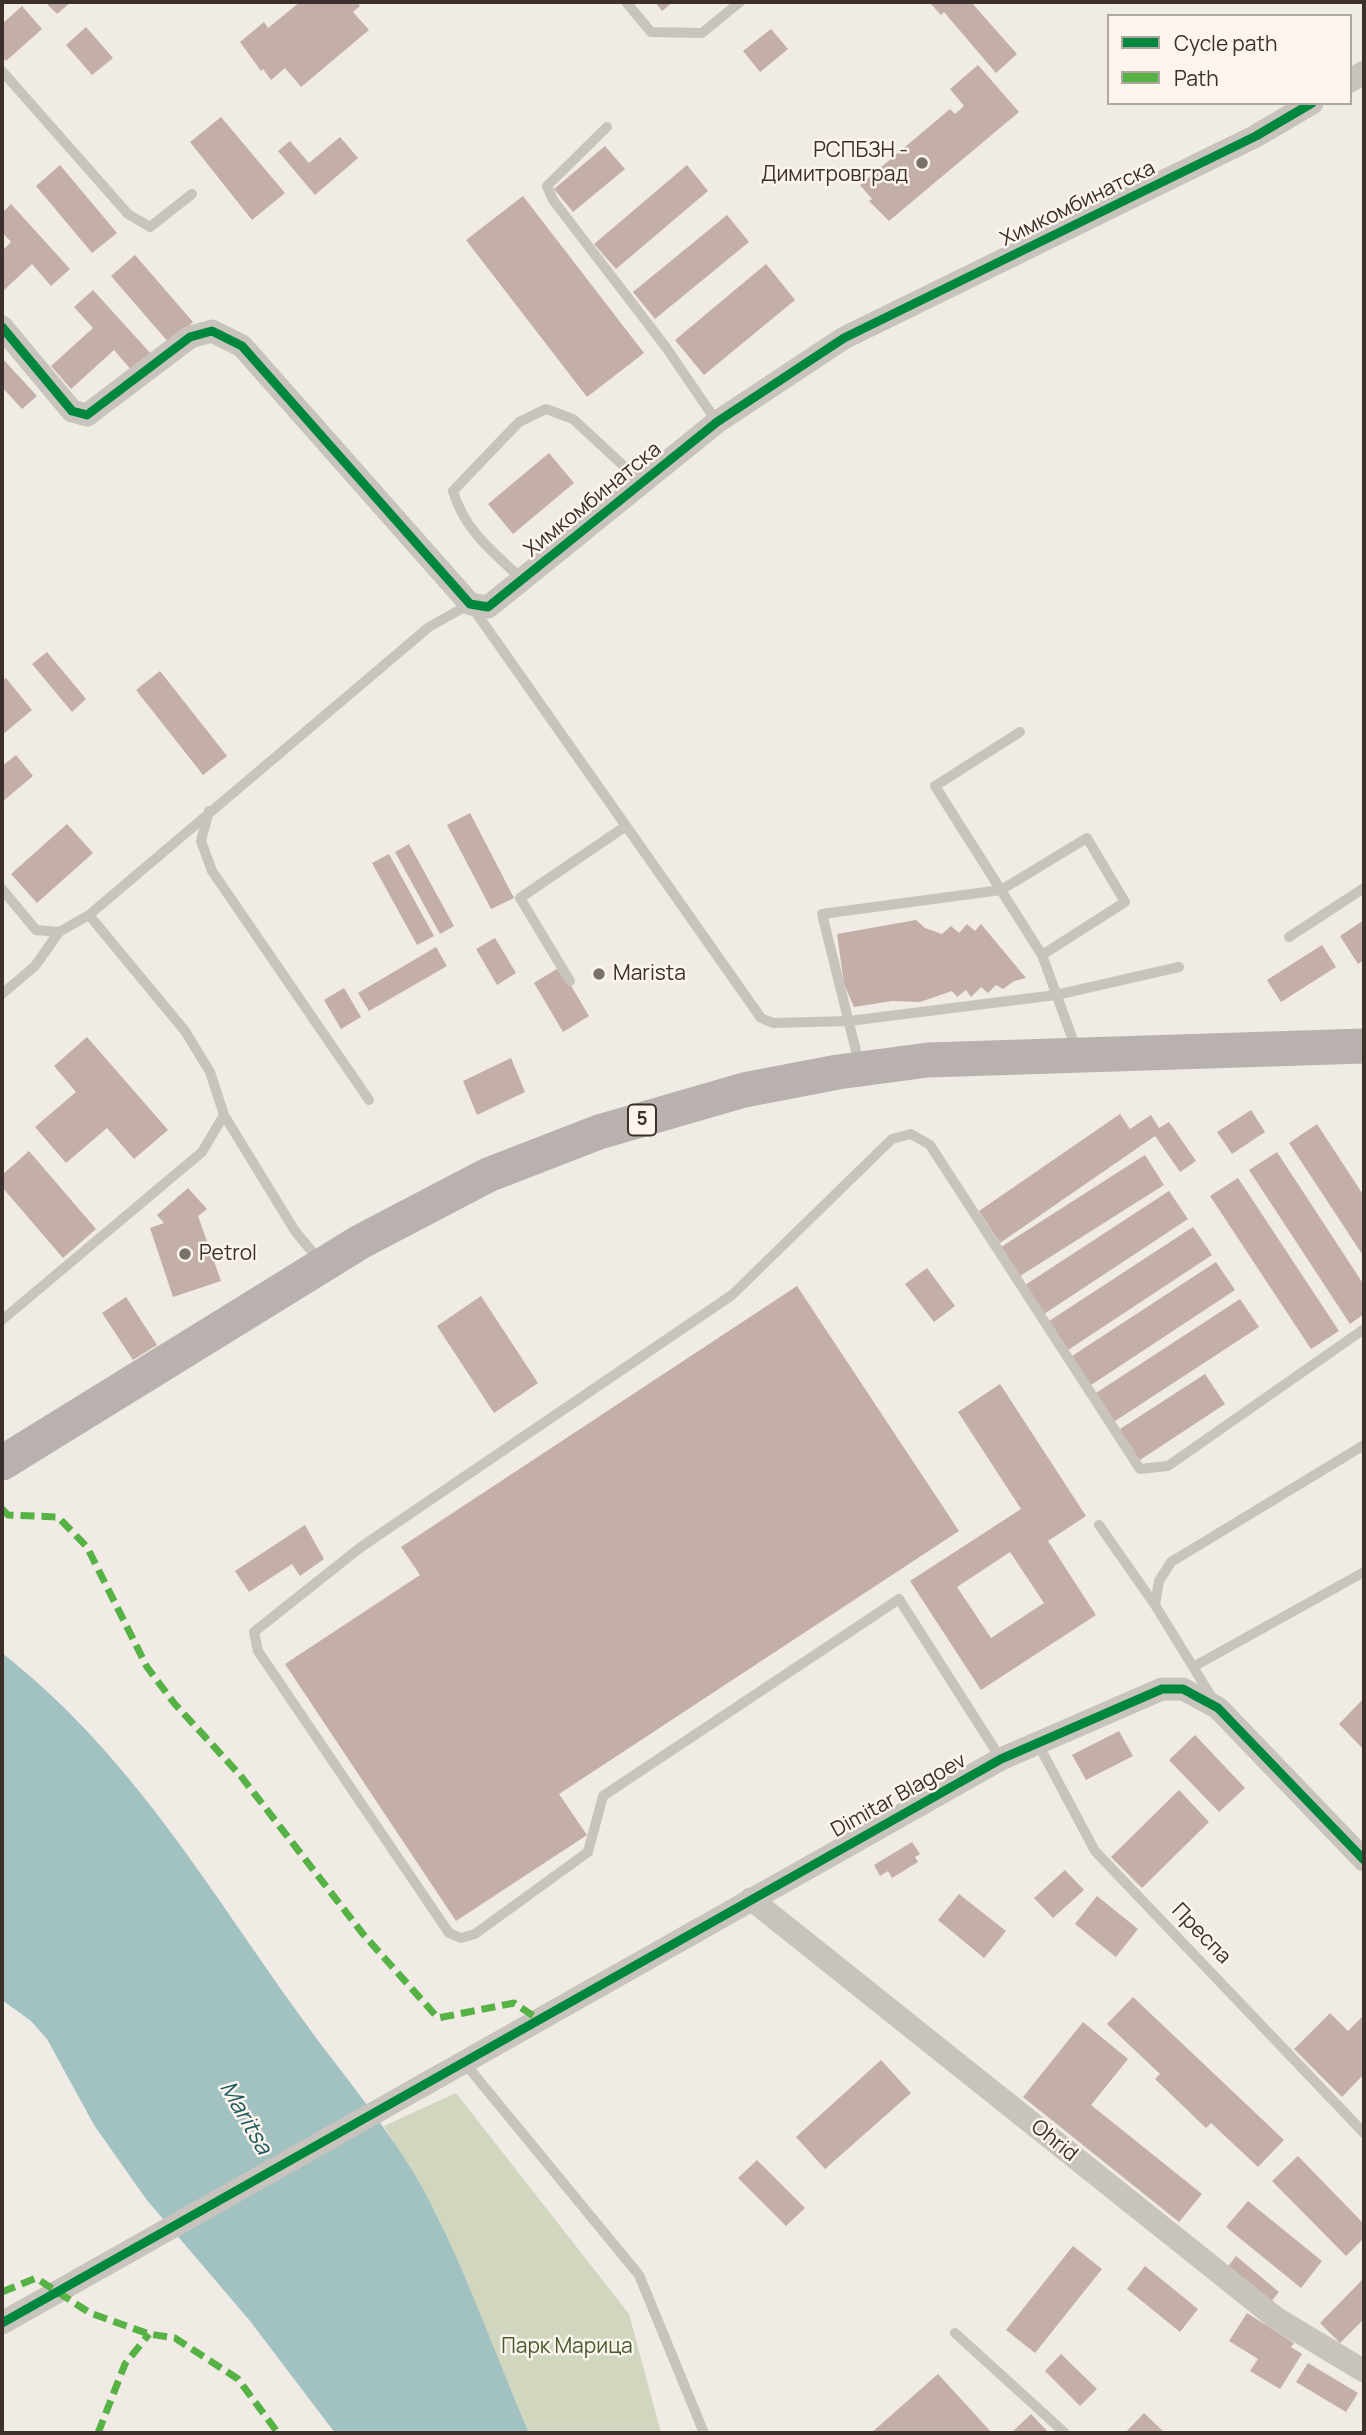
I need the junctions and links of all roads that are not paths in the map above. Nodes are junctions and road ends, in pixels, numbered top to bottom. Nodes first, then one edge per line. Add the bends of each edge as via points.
1 (626, 2) edge
2 (740, 2) edge
3 (2, 71) edge
4 (1309, 105) edge
5 (607, 127) dead end
6 (191, 194) dead end
7 (2, 327) edge
8 (717, 422) junction
9 (640, 481) junction
10 (523, 580) junction
11 (470, 604) junction
12 (1020, 732) dead end
13 (210, 809) junction
14 (626, 826) junction
15 (1364, 888) edge
16 (2, 889) edge
17 (1001, 890) junction
18 (89, 915) junction
19 (59, 932) junction
20 (1289, 937) dead end
21 (1042, 955) junction
22 (1179, 967) dead end
23 (570, 981) dead end
24 (2, 994) edge
25 (1056, 995) junction
26 (849, 1021) junction
27 (1364, 1046) edge
28 (1079, 1055) junction
29 (860, 1069) junction
30 (369, 1100) dead end
31 (224, 1115) junction
32 (323, 1265) junction
33 (2, 1320) edge
34 (1364, 1329) edge
35 (1364, 1445) edge
36 (2, 1463) edge
37 (1099, 1525) dead end
38 (1364, 1572) edge
39 (1155, 1605) junction
40 (1193, 1667) junction
41 (1218, 1708) junction
42 (1037, 1742) junction
43 (1001, 1759) junction
44 (1364, 1860) edge
45 (751, 1899) junction
46 (463, 2061) junction
47 (1364, 2133) edge
48 (2, 2323) edge
49 (956, 2333) dead end
50 (1364, 2371) edge
51 (704, 2433) edge
52 (1065, 2433) edge

1 - 2 lane via 651,32 702,33
3 - 6 lane via 128,214 150,227
4 - 8 street, Химкомбинатска via 1256,136 844,338
5 - 8 lane via 547,186
7 - 11 street via 72,411 87,415 190,337 212,331 242,346
8 - 9 street, Химкомбинатска
9 - 10 street, Химкомбинатска
9 - 10 lane via 573,419 546,409 519,422 453,491 472,532
10 - 11 street, Химкомбинатска via 488,607
11 - 13 lane via 429,627
11 - 14 lane
12 - 17 lane via 935,786
13 - 18 lane
13 - 30 lane via 201,841 212,871
14 - 23 lane via 520,898
14 - 26 lane via 761,1018 773,1023
15 - 20 lane
16 - 19 lane via 36,930
17 - 21 lane
17 - 21 lane via 1087,838 1125,902
17 - 26 lane via 822,914
18 - 19 lane
18 - 31 lane via 185,1031 210,1072
19 - 24 lane via 34,966
21 - 25 lane
22 - 25 lane
25 - 26 lane
25 - 28 lane
26 - 29 lane
27 - 28 main road, 5
28 - 29 main road, 5 via 928,1060
29 - 32 main road, 5 via 744,1090 599,1132 488,1175
31 - 32 lane via 295,1231
31 - 33 lane via 202,1152
32 - 36 main road, 5
34 - 43 lane via 1168,1466 1140,1469 930,1145 911,1135 892,1139 732,1295 361,1547 254,1632 258,1651 449,1933 461,1938 475,1934 588,1853 603,1796 899,1599
35 - 39 lane via 1171,1562 1160,1581
37 - 39 lane
38 - 40 lane
39 - 40 lane
40 - 41 lane
41 - 42 street, Dimitar Blagoev via 1183,1689 1162,1689
41 - 44 street, Dimitar Blagoev
42 - 43 street, Dimitar Blagoev
42 - 47 lane, Преспа via 1095,1851
43 - 45 street, Dimitar Blagoev
45 - 46 street, Dimitar Blagoev
45 - 50 street, Ohrid via 1276,2318
46 - 48 street, Dimitar Blagoev
46 - 51 lane via 639,2275
49 - 52 lane

